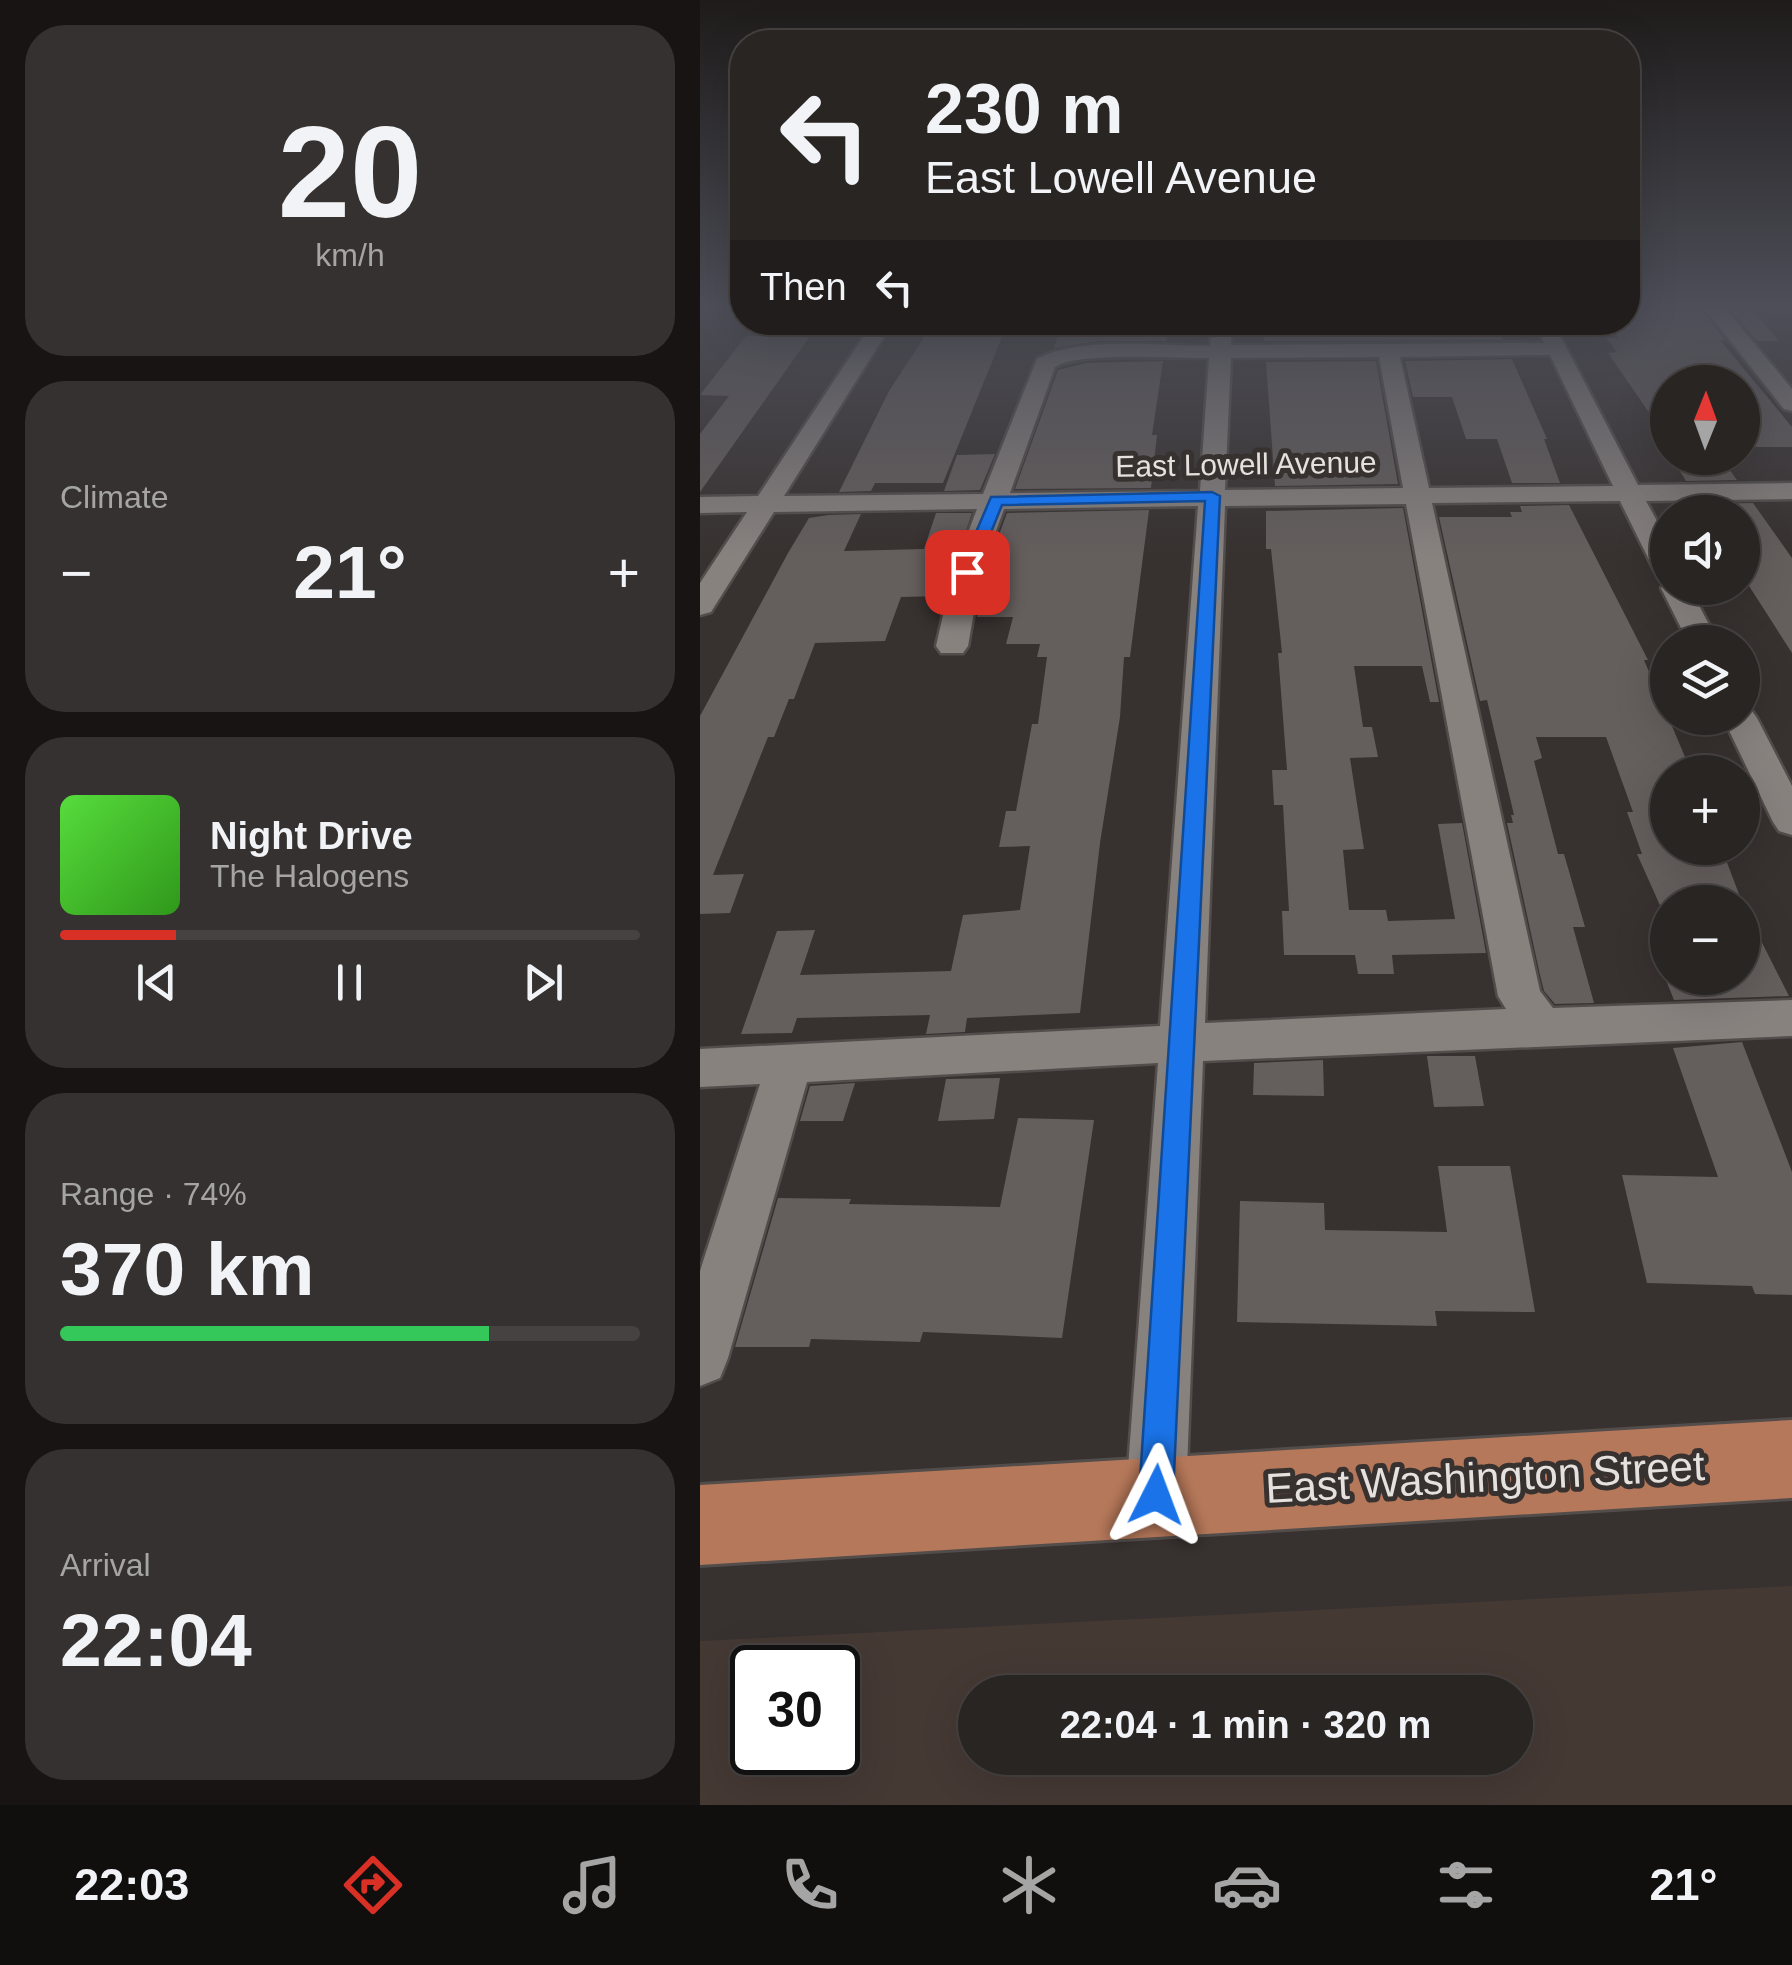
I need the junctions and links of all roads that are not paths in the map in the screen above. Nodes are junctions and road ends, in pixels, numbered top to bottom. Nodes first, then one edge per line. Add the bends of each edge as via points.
1 (840, 389) edge
2 (1036, 389) edge
3 (1219, 389) edge
4 (1396, 389) edge
5 (1578, 389) edge
6 (1792, 491) edge
7 (1629, 493) junction
8 (1420, 495) junction
9 (1212, 496) junction
10 (997, 500) junction
11 (766, 504) junction
12 (700, 505) edge
13 (1650, 534) edge
14 (700, 606) edge
15 (952, 646) dead end
16 (1748, 735) edge
17 (1792, 822) edge
18 (1792, 1018) edge
19 (1543, 1029) junction
20 (1182, 1046) junction
21 (789, 1064) junction
22 (700, 1068) edge
23 (700, 1358) edge
24 (1792, 1460) edge
25 (1156, 1495) junction
26 (700, 1526) edge

1 - 11 street
2 - 10 street
3 - 9 street
4 - 8 street
5 - 7 street
6 - 7 street, East Lowell Avenue
7 - 8 street, East Lowell Avenue
7 - 13 street
8 - 9 street, East Lowell Avenue
8 - 19 street via 1520,996
9 - 10 street, East Lowell Avenue
9 - 20 street
10 - 11 street, East Lowell Avenue
10 - 15 street via 967,572
11 - 12 street, East Lowell Avenue
11 - 14 street
16 - 17 street
18 - 19 street
19 - 20 street
20 - 21 street
20 - 25 street
21 - 22 street
21 - 23 street
24 - 25 main road, East Washington Street
25 - 26 main road, East Washington Street

